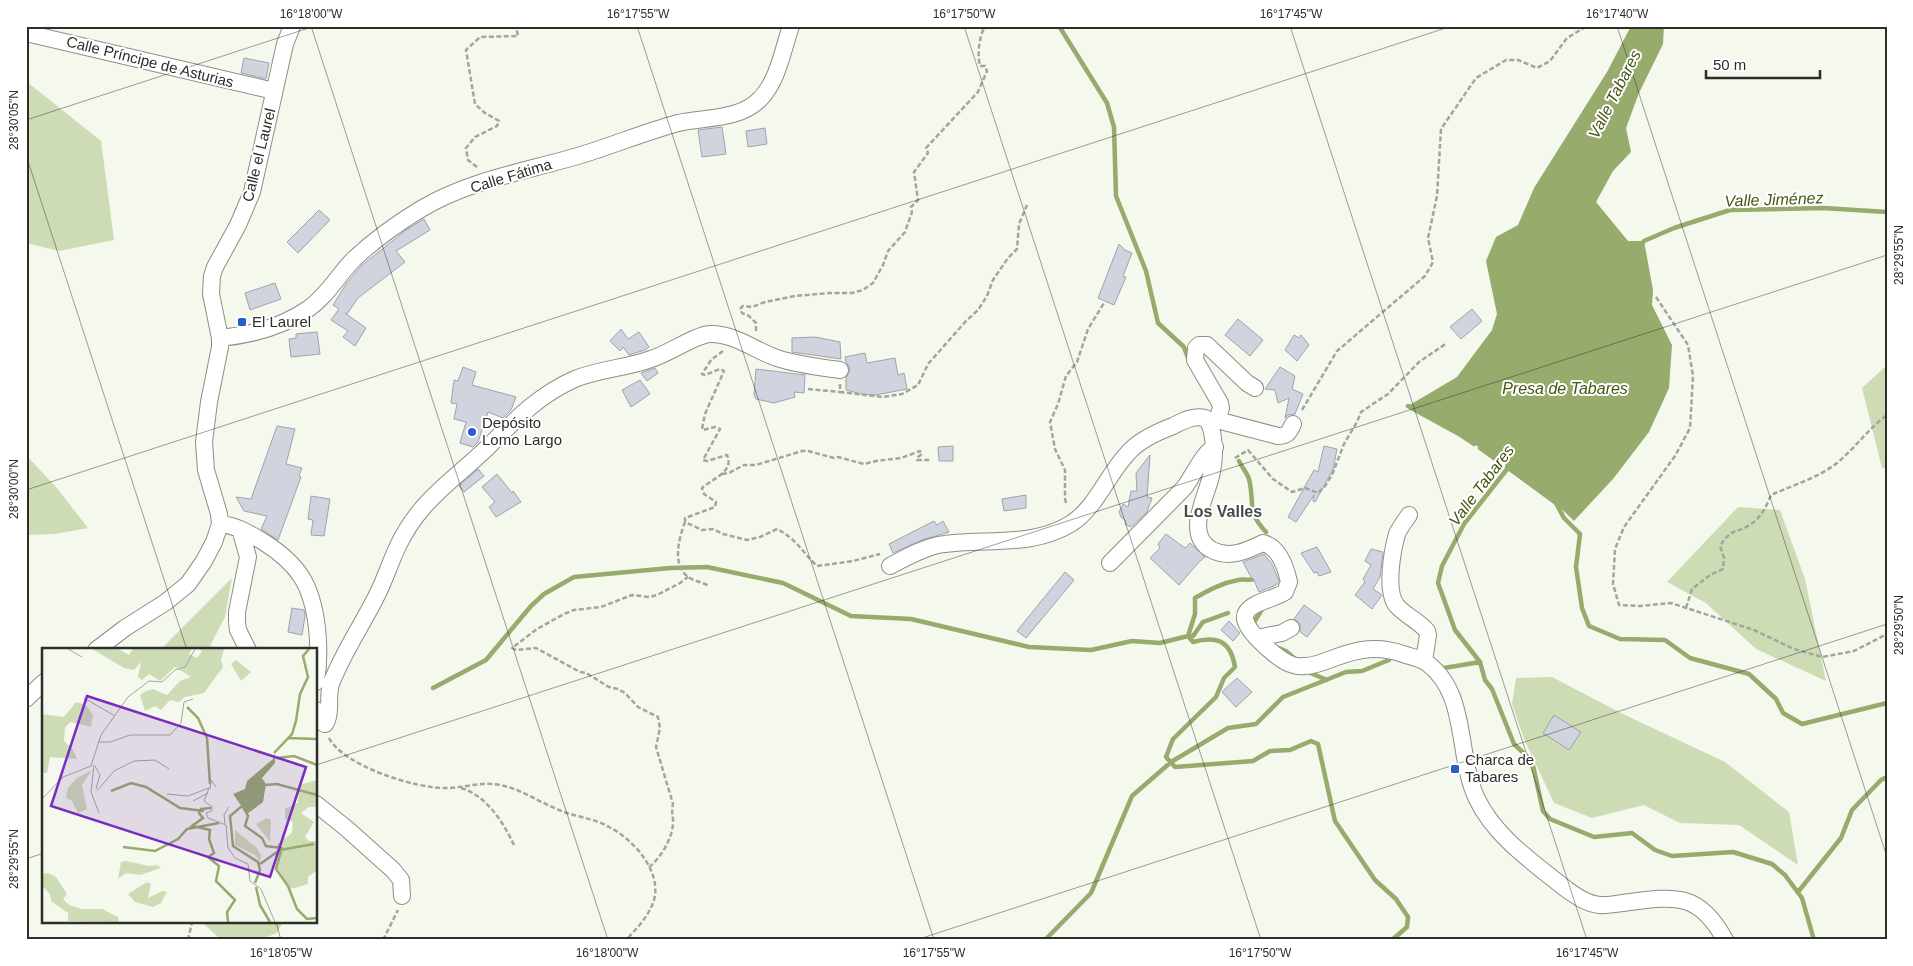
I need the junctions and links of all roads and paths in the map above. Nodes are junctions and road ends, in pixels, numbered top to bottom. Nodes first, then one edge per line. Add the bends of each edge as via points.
1 (292, 26) edge
2 (516, 26) edge
3 (791, 26) edge
4 (985, 26) edge
5 (1587, 26) edge
6 (26, 33) edge
7 (274, 91) junction
8 (488, 181) junction
9 (1027, 205) dead end
10 (1656, 297) dead end
11 (1104, 302) dead end
12 (220, 338) junction
13 (735, 340) junction
14 (1447, 343) dead end
15 (840, 370) joint
16 (1255, 388) dead end
17 (808, 389) dead end
18 (840, 392) junction
19 (1887, 415) edge
20 (1213, 421) junction
21 (1294, 424) joint
22 (1214, 447) junction
23 (1235, 458) dead end
24 (930, 460) dead end
25 (722, 474) junction
26 (1066, 503) dead end
27 (1409, 515) dead end
28 (685, 522) junction
29 (220, 524) junction
30 (240, 530) junction
31 (873, 555) dead end
32 (1110, 563) dead end
33 (890, 566) dead end
34 (688, 577) junction
35 (709, 586) dead end
36 (1686, 608) junction
37 (1291, 628) dead end
38 (1887, 634) edge
39 (1257, 638) junction
40 (99, 648) edge
41 (247, 648) edge
42 (1424, 661) junction
43 (318, 665) edge
44 (42, 684) edge
45 (26, 699) edge
46 (318, 717) edge
47 (325, 724) junction
48 (459, 787) junction
49 (318, 806) edge
50 (514, 845) dead end
51 (649, 867) junction
52 (402, 896) joint
53 (192, 924) edge
54 (188, 940) edge
55 (383, 940) edge
56 (626, 940) edge
57 (1725, 940) edge

1 - 7 street, Calle el Laurel
2 - 8 path via 518,36 480,37 466,50 476,104 499,121 497,126 474,137 466,148 468,160 483,172
3 - 8 street, Calle Fátima via 768,89 760,99 743,110 679,123
4 - 13 path via 981,34 979,60 980,66 985,66 987,71 978,92 926,148 928,152 914,172 918,200 911,207 905,232 888,251 873,283 852,293 825,293 743,306 740,309 742,313 756,323 757,330
5 - 21 path via 1567,38 1550,61 1537,68 1518,60 1506,60 1476,78 1441,130 1436,196 1428,238 1434,262 1425,276 1337,351
6 - 7 street, Calle Príncipe de Asturias
7 - 12 street, Calle el Laurel via 252,192 212,276 212,302
8 - 12 street, Calle Fátima via 440,199 405,220 355,259 326,294 309,308 265,330
9 - 18 path via 1019,224 1017,249 993,280 978,310 928,364 918,385 902,394 882,397
10 - 36 path via 1688,345 1693,376 1690,428 1675,456 1624,527 1615,550 1613,584 1618,606 1671,603
11 - 26 path via 1088,329 1077,362 1066,376 1050,422 1065,470
12 - 29 street via 204,442 206,470
13 - 15 street via 787,362
13 - 25 path via 710,360 702,374 720,369 724,371 705,414 702,429 720,429 704,460 727,455
13 - 47 street via 717,335 703,336 638,364 595,373 565,384 528,408 431,497 411,522 379,592 341,662 329,693
14 - 23 path via 1419,362 1388,394 1361,412 1332,475 1318,493 1305,488 1292,492 1273,479 1248,450
15 - 18 path
16 - 20 street via 1207,345 1196,348 1195,360 1220,403 1221,408
17 - 18 path
19 - 36 path via 1836,464 1771,495 1767,507 1752,524 1728,534 1720,546 1723,569 1692,589
20 - 21 street via 1278,436 1286,435
20 - 22 street
20 - 33 street via 1194,418 1140,442 1127,454 1087,511 1059,530 1026,540 939,545
22 - 32 street via 1193,478
22 - 39 street via 1210,479 1198,522 1200,537 1208,548 1229,555 1268,544 1288,577 1285,592 1254,606 1245,614 1246,623
24 - 25 path via 917,460 922,454 920,451 901,458 859,464 802,451 756,466 744,464
25 - 28 path via 702,488 704,494 716,502 715,508 686,518
27 - 42 street via 1397,534 1391,590 1396,606 1427,631
28 - 31 path via 702,530 713,528 748,540 777,529 799,544 817,566
28 - 34 path via 679,563
29 - 30 street
29 - 40 street via 204,561 188,584
30 - 41 street via 248,558 237,622
30 - 43 street via 278,552 306,583 315,614
34 - 35 path
34 - 51 path via 657,595 632,595 601,607 564,614 512,648 536,648 609,688 618,689 638,707 658,717 660,728 656,747 673,804 673,820 668,839
36 - 38 path via 1822,657 1854,651
37 - 39 street
39 - 42 street via 1271,652 1293,665 1304,666 1374,648 1396,651
42 - 57 street via 1437,671 1448,687 1474,792 1507,840 1580,899 1600,905 1658,898 1678,899 1708,915
44 - 45 street
46 - 47 street
47 - 48 path via 337,750 365,766 420,786
48 - 50 path via 476,794 488,805
48 - 51 path via 500,785 560,811 602,823 629,840
49 - 52 street via 393,870 401,880
51 - 56 path via 656,887 654,902
52 - 55 path
53 - 54 path

